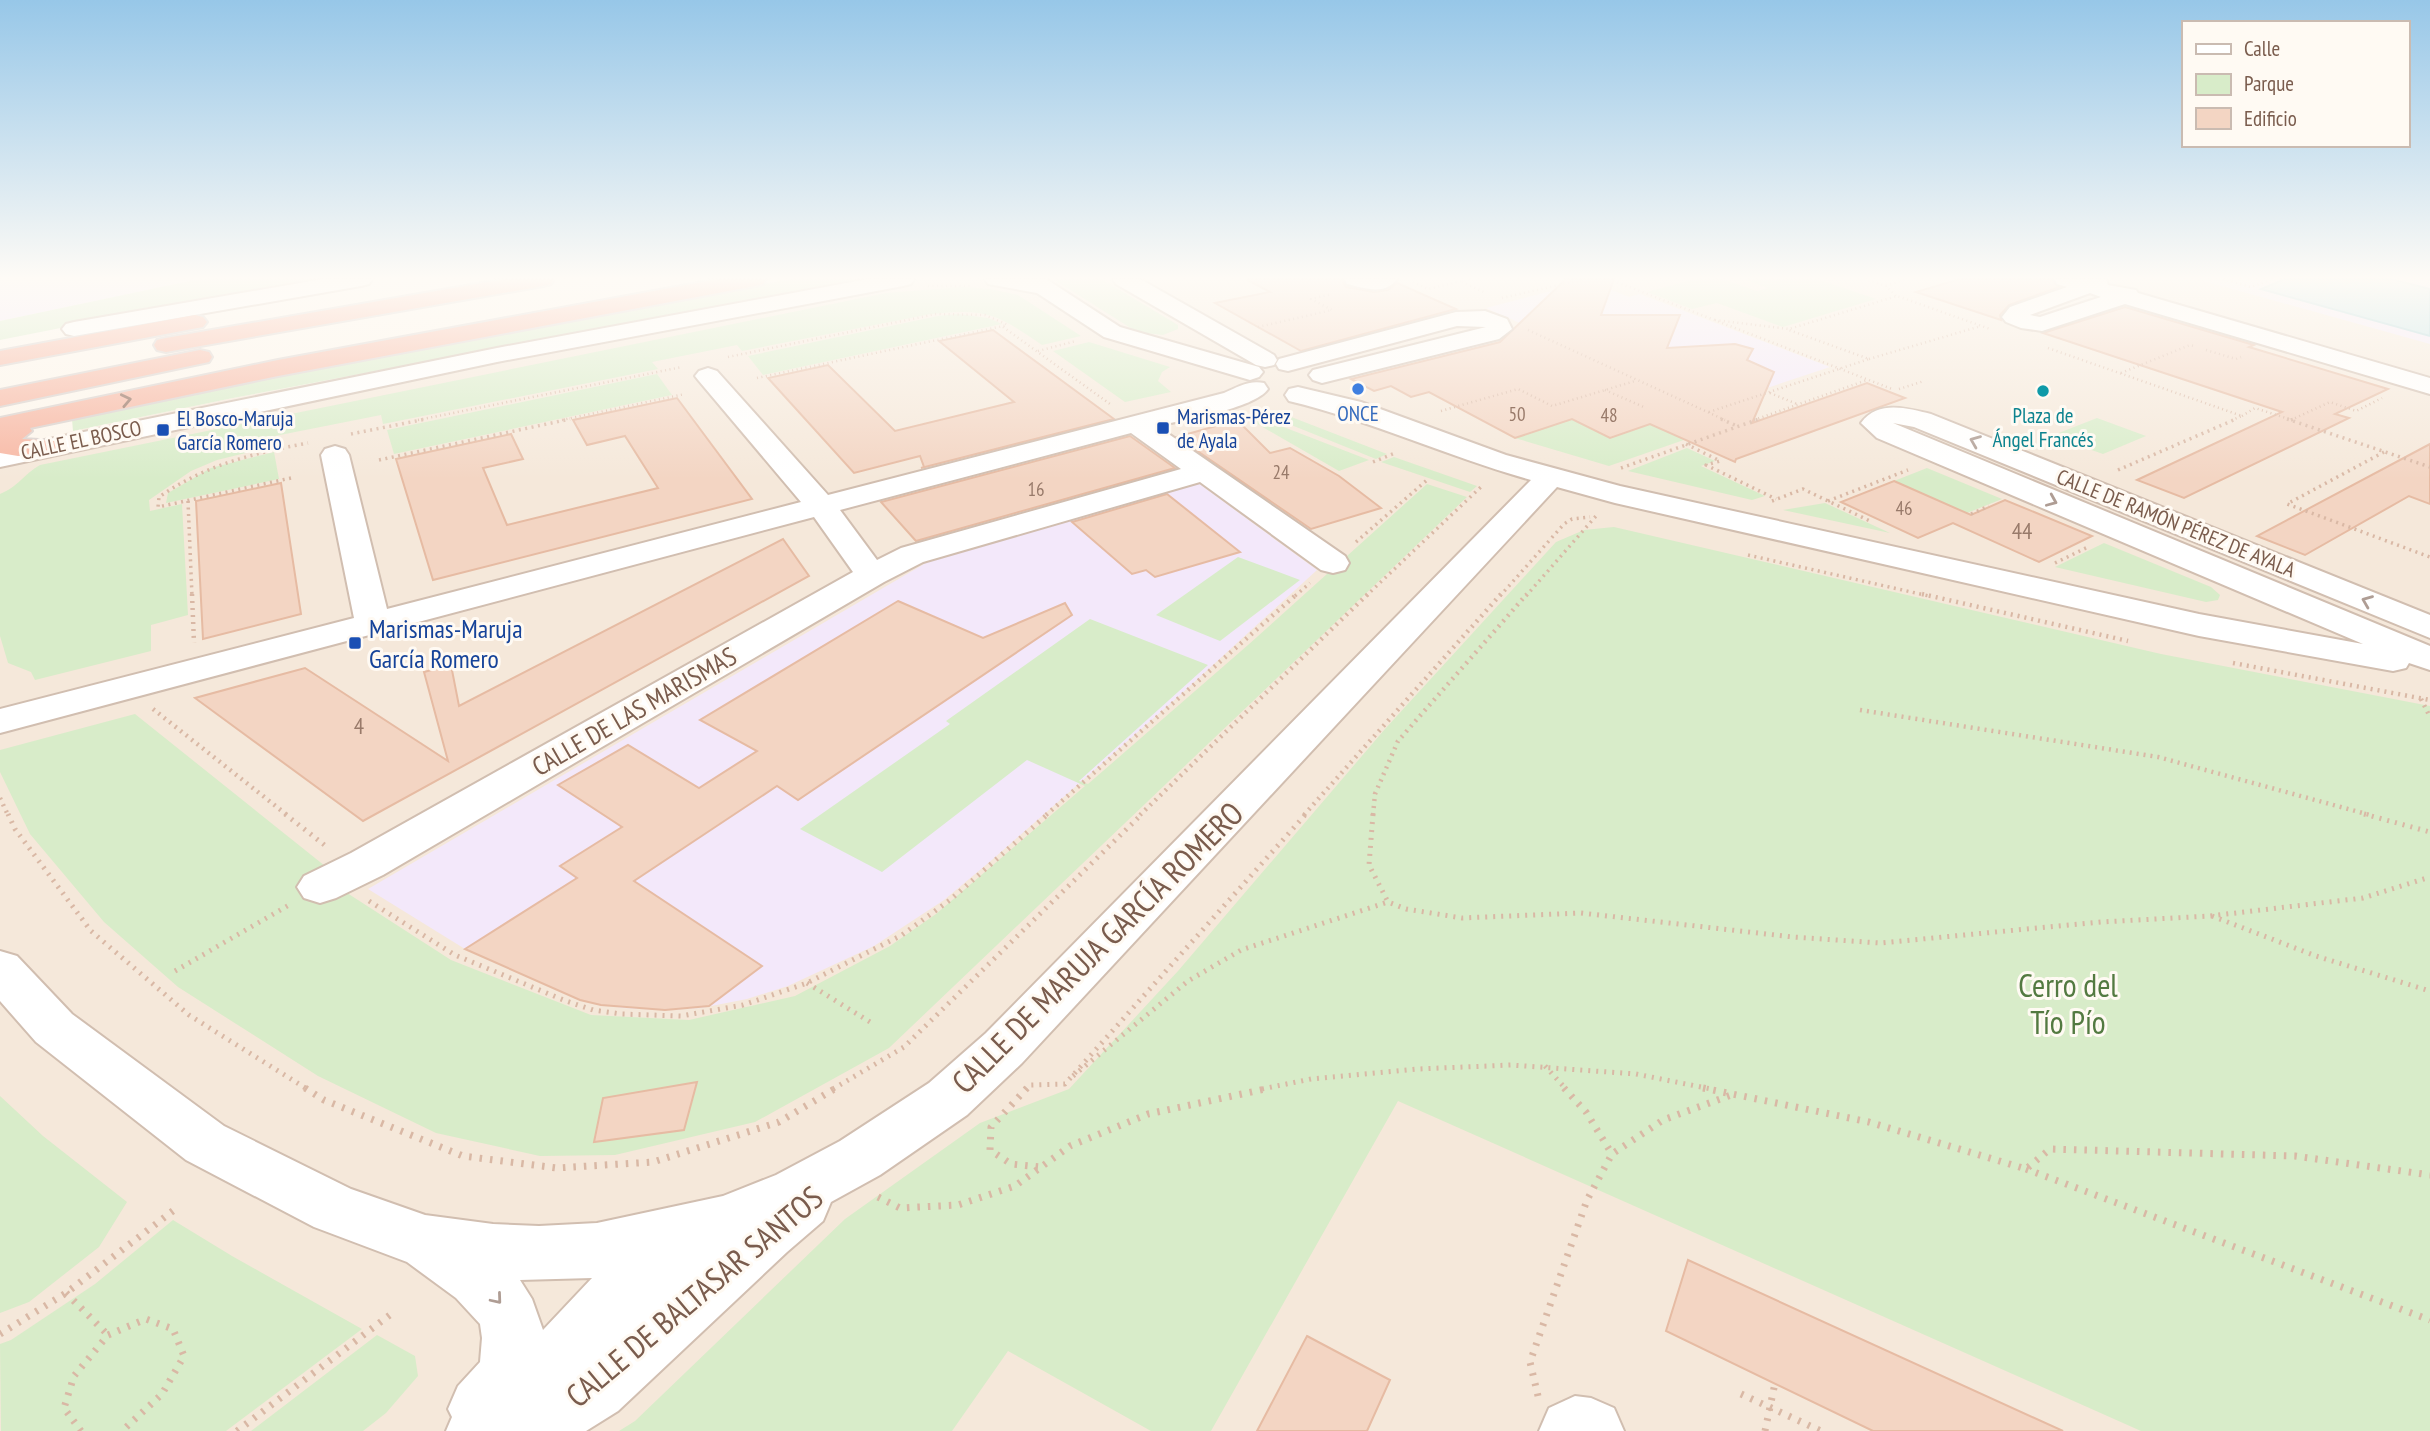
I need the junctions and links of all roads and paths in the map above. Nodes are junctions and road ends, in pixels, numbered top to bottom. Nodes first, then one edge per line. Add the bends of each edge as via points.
1 (58, 346) edge
2 (61, 346) edge
3 (112, 346) edge
4 (162, 346) edge
5 (264, 346) edge
6 (381, 346) edge
7 (547, 346) edge
8 (797, 346) edge
9 (909, 346) edge
10 (1030, 346) edge
11 (1057, 346) edge
12 (1158, 346) edge
13 (1232, 346) edge
14 (1362, 346) edge
15 (1451, 346) edge
16 (1562, 346) edge
17 (1780, 346) edge
18 (1833, 346) edge
19 (1914, 346) edge
20 (2041, 346) dead end
21 (2188, 346) edge
22 (2315, 346) edge
23 (48, 348) junction
24 (1037, 351) junction
25 (0, 358) edge
26 (1869, 359) junction
27 (708, 366) junction
28 (0, 369) edge
29 (1840, 369) junction
30 (1266, 373) junction
31 (2121, 374) junction
32 (0, 377) edge
33 (757, 378) dead end
34 (2425, 379) edge
35 (1636, 380) junction
36 (1868, 380) junction
37 (1924, 381) dead end
38 (1313, 386) junction
39 (1605, 390) junction
40 (1895, 390) junction
41 (1769, 392) junction
42 (685, 394) dead end
43 (1905, 394) dead end
44 (0, 398) edge
45 (1798, 404) junction
46 (1646, 408) dead end
47 (1708, 413) junction
48 (1430, 414) dead end
49 (54, 415) junction
50 (2242, 415) junction
51 (1127, 417) junction
52 (2290, 420) junction
53 (0, 426) edge
54 (1737, 426) junction
55 (0, 433) edge
56 (332, 444) junction
57 (1686, 444) junction
58 (46, 447) junction
59 (1382, 448) dead end
60 (1406, 449) dead end
61 (2384, 452) junction
62 (1395, 453) junction
63 (1407, 457) dead end
64 (0, 458) edge
65 (379, 460) dead end
66 (1373, 462) dead end
67 (1915, 467) dead end
68 (2430, 467) edge
69 (1620, 468) dead end
70 (1204, 472) junction
71 (2109, 474) dead end
72 (1551, 476) junction
73 (291, 478) dead end
74 (1427, 480) dead end
75 (1476, 482) dead end
76 (1776, 499) junction
77 (188, 500) junction
78 (1828, 501) junction
79 (1767, 503) dead end
80 (821, 506) junction
81 (1602, 510) dead end
82 (1595, 517) junction
83 (1608, 520) dead end
84 (1872, 522) dead end
85 (2093, 544) dead end
86 (1740, 553) dead end
87 (2430, 557) edge
88 (1333, 563) junction
89 (2044, 568) dead end
90 (872, 575) junction
91 (2252, 585) junction
92 (373, 623) junction
93 (2430, 627) edge
94 (2135, 643) dead end
95 (194, 647) dead end
96 (2227, 647) junction
97 (2430, 659) edge
98 (2425, 683) edge
99 (2430, 700) edge
100 (147, 705) dead end
101 (1860, 710) dead end
102 (2430, 717) edge
103 (0, 721) edge
104 (0, 798) edge
105 (2430, 832) edge
106 (2430, 877) edge
107 (329, 882) junction
108 (1388, 902) junction
109 (2210, 916) junction
110 (0, 968) edge
111 (175, 971) dead end
112 (807, 984) junction
113 (2430, 991) edge
114 (870, 1022) dead end
115 (1545, 1066) junction
116 (1065, 1084) junction
117 (1732, 1094) junction
118 (1612, 1154) junction
119 (860, 1158) junction
120 (1040, 1167) junction
121 (2026, 1169) junction
122 (2430, 1175) edge
123 (174, 1210) dead end
124 (668, 1236) junction
125 (425, 1241) junction
126 (66, 1293) junction
127 (395, 1311) dead end
128 (2430, 1320) edge
129 (0, 1334) edge
130 (108, 1335) junction
131 (1775, 1384) dead end
132 (1741, 1394) dead end
133 (1770, 1407) junction
134 (1569, 1424) edge
135 (81, 1431) edge
136 (122, 1431) edge
137 (237, 1431) edge
138 (462, 1431) edge
139 (479, 1431) edge
140 (514, 1431) edge
141 (527, 1431) edge
142 (1765, 1431) edge
143 (1821, 1431) edge

1 - 23 highway
2 - 23 highway
3 - 28 highway
4 - 32 highway
5 - 44 highway
49 -> 6 highway
7 - 58 street, CALLE EL BOSCO
8 - 27 path
9 - 33 path
10 - 24 path
11 - 24 path
12 - 30 street
13 - 30 street
14 - 30 street
15 - 38 street
16 - 35 path
17 - 29 path
18 - 26 path
19 - 26 path
20 - 31 path
21 - 31 path
22 - 34 street
23 - 25 highway
24 - 51 path
26 - 29 path
27 - 56 path
27 - 80 street
29 - 36 path
29 - 41 path
30 - 38 street via 1275,395
30 - 38 street via 1314,370
30 - 51 street via 1233,399
31 - 50 path
34 - 52 path via 2356,411 2330,402
35 - 39 path
35 - 47 path
36 - 40 path
36 - 45 path
37 - 40 path
38 - 72 street via 1352,408 1496,461
39 - 46 path
39 - 48 path via 1552,406 1518,389
40 - 43 path
41 - 45 path
41 - 47 path
42 - 65 path
45 - 54 path
47 - 54 path
49 - 53 highway
49 - 55 highway
49 - 58 highway via 5,437 1,445
50 - 52 path via 2255,408
50 - 71 path
51 - 70 street
51 - 80 street
52 - 61 path
54 - 57 path
56 - 77 path via 230,458 159,497 158,507
56 - 92 street
57 - 69 path
57 - 76 path via 1720,461 1706,465
58 - 64 street, CALLE EL BOSCO
59 - 62 path
60 - 62 path
61 - 68 path
61 - 87 path via 2287,504
62 - 63 path
62 - 66 path
67 - 78 path
70 - 88 street
70 - 90 street, CALLE DE LAS MARISMAS via 912,555
72 - 96 street via 1887,557
72 - 119 street, CALLE DE MARUJA GARCÍA ROMERO via 1004,1048 948,1099
73 - 77 path
74 - 88 path
75 - 104 path via 1483,485 904,1047 779,1122 653,1162 557,1168 463,1156 324,1100 189,1014 91,932 15,829
76 - 78 path via 1803,489
76 - 79 path
77 - 95 path
78 - 84 path
80 - 90 street
80 - 92 street
81 - 82 path
82 - 83 path
82 - 108 path via 1398,741 1375,794 1369,865
82 - 116 path via 1564,524
85 - 89 path
86 - 94 path
88 - 112 path via 950,900 901,935
90 - 107 street, CALLE DE LAS MARISMAS
93 -> 91 street, CALLE DE RAMÓN PÉREZ DE AYALA via 1922,419 1896,415 1880,417 1875,423 1887,432
91 - 96 street, CALLE DE RAMÓN PÉREZ DE AYALA via 2263,611
91 - 97 street, CALLE DE RAMÓN PÉREZ DE AYALA
92 - 103 street
96 - 98 street
96 - 98 path
98 - 99 path
98 - 102 path
100 - 107 path via 327,845
101 - 105 path via 2158,757
106 - 109 path via 2363,898
107 - 111 path
107 - 112 path via 357,894 456,955 593,1010 681,1016 743,1004
108 - 109 path via 1462,918 1581,913 1880,943
108 - 116 path via 1230,956 1188,981
109 - 113 path via 2316,956
110 - 125 street, CALLE DE MARUJA GARCÍA ROMERO via 54,1028 205,1143 334,1209
112 - 114 path
115 - 117 path via 1636,1074
115 - 118 path via 1586,1112
115 - 120 path via 1418,1069 1311,1079 1148,1114 1070,1146
116 - 120 path via 1029,1085 991,1127 990,1150 1011,1164
117 - 118 path via 1662,1120
117 - 121 path via 1870,1122
118 - 134 path via 1587,1200 1530,1362 1531,1375
119 - 120 path via 866,1191 900,1208 958,1205 1015,1186
119 - 124 street, CALLE DE MARUJA GARCÍA ROMERO via 796,1193 726,1222
119 - 141 street, CALLE DE BALTASAR SANTOS via 766,1233 594,1388
121 - 122 path via 2050,1149 2295,1156
121 - 128 path
123 - 126 path
124 - 125 street, CALLE DE MARUJA GARCÍA ROMERO via 597,1250 539,1253
124 - 139 street, CALLE DE BALTASAR SANTOS via 563,1354
124 - 140 street, CALLE DE BALTASAR SANTOS via 687,1260 659,1300
125 -> 138 street via 488,1288 512,1321 514,1345 508,1376
126 - 129 path
126 - 130 path
127 - 137 path
130 - 135 path via 74,1376 64,1408
130 - 136 path via 146,1319 173,1329 184,1356 162,1394
131 - 133 path
132 - 133 path
133 - 142 path
133 - 143 path

